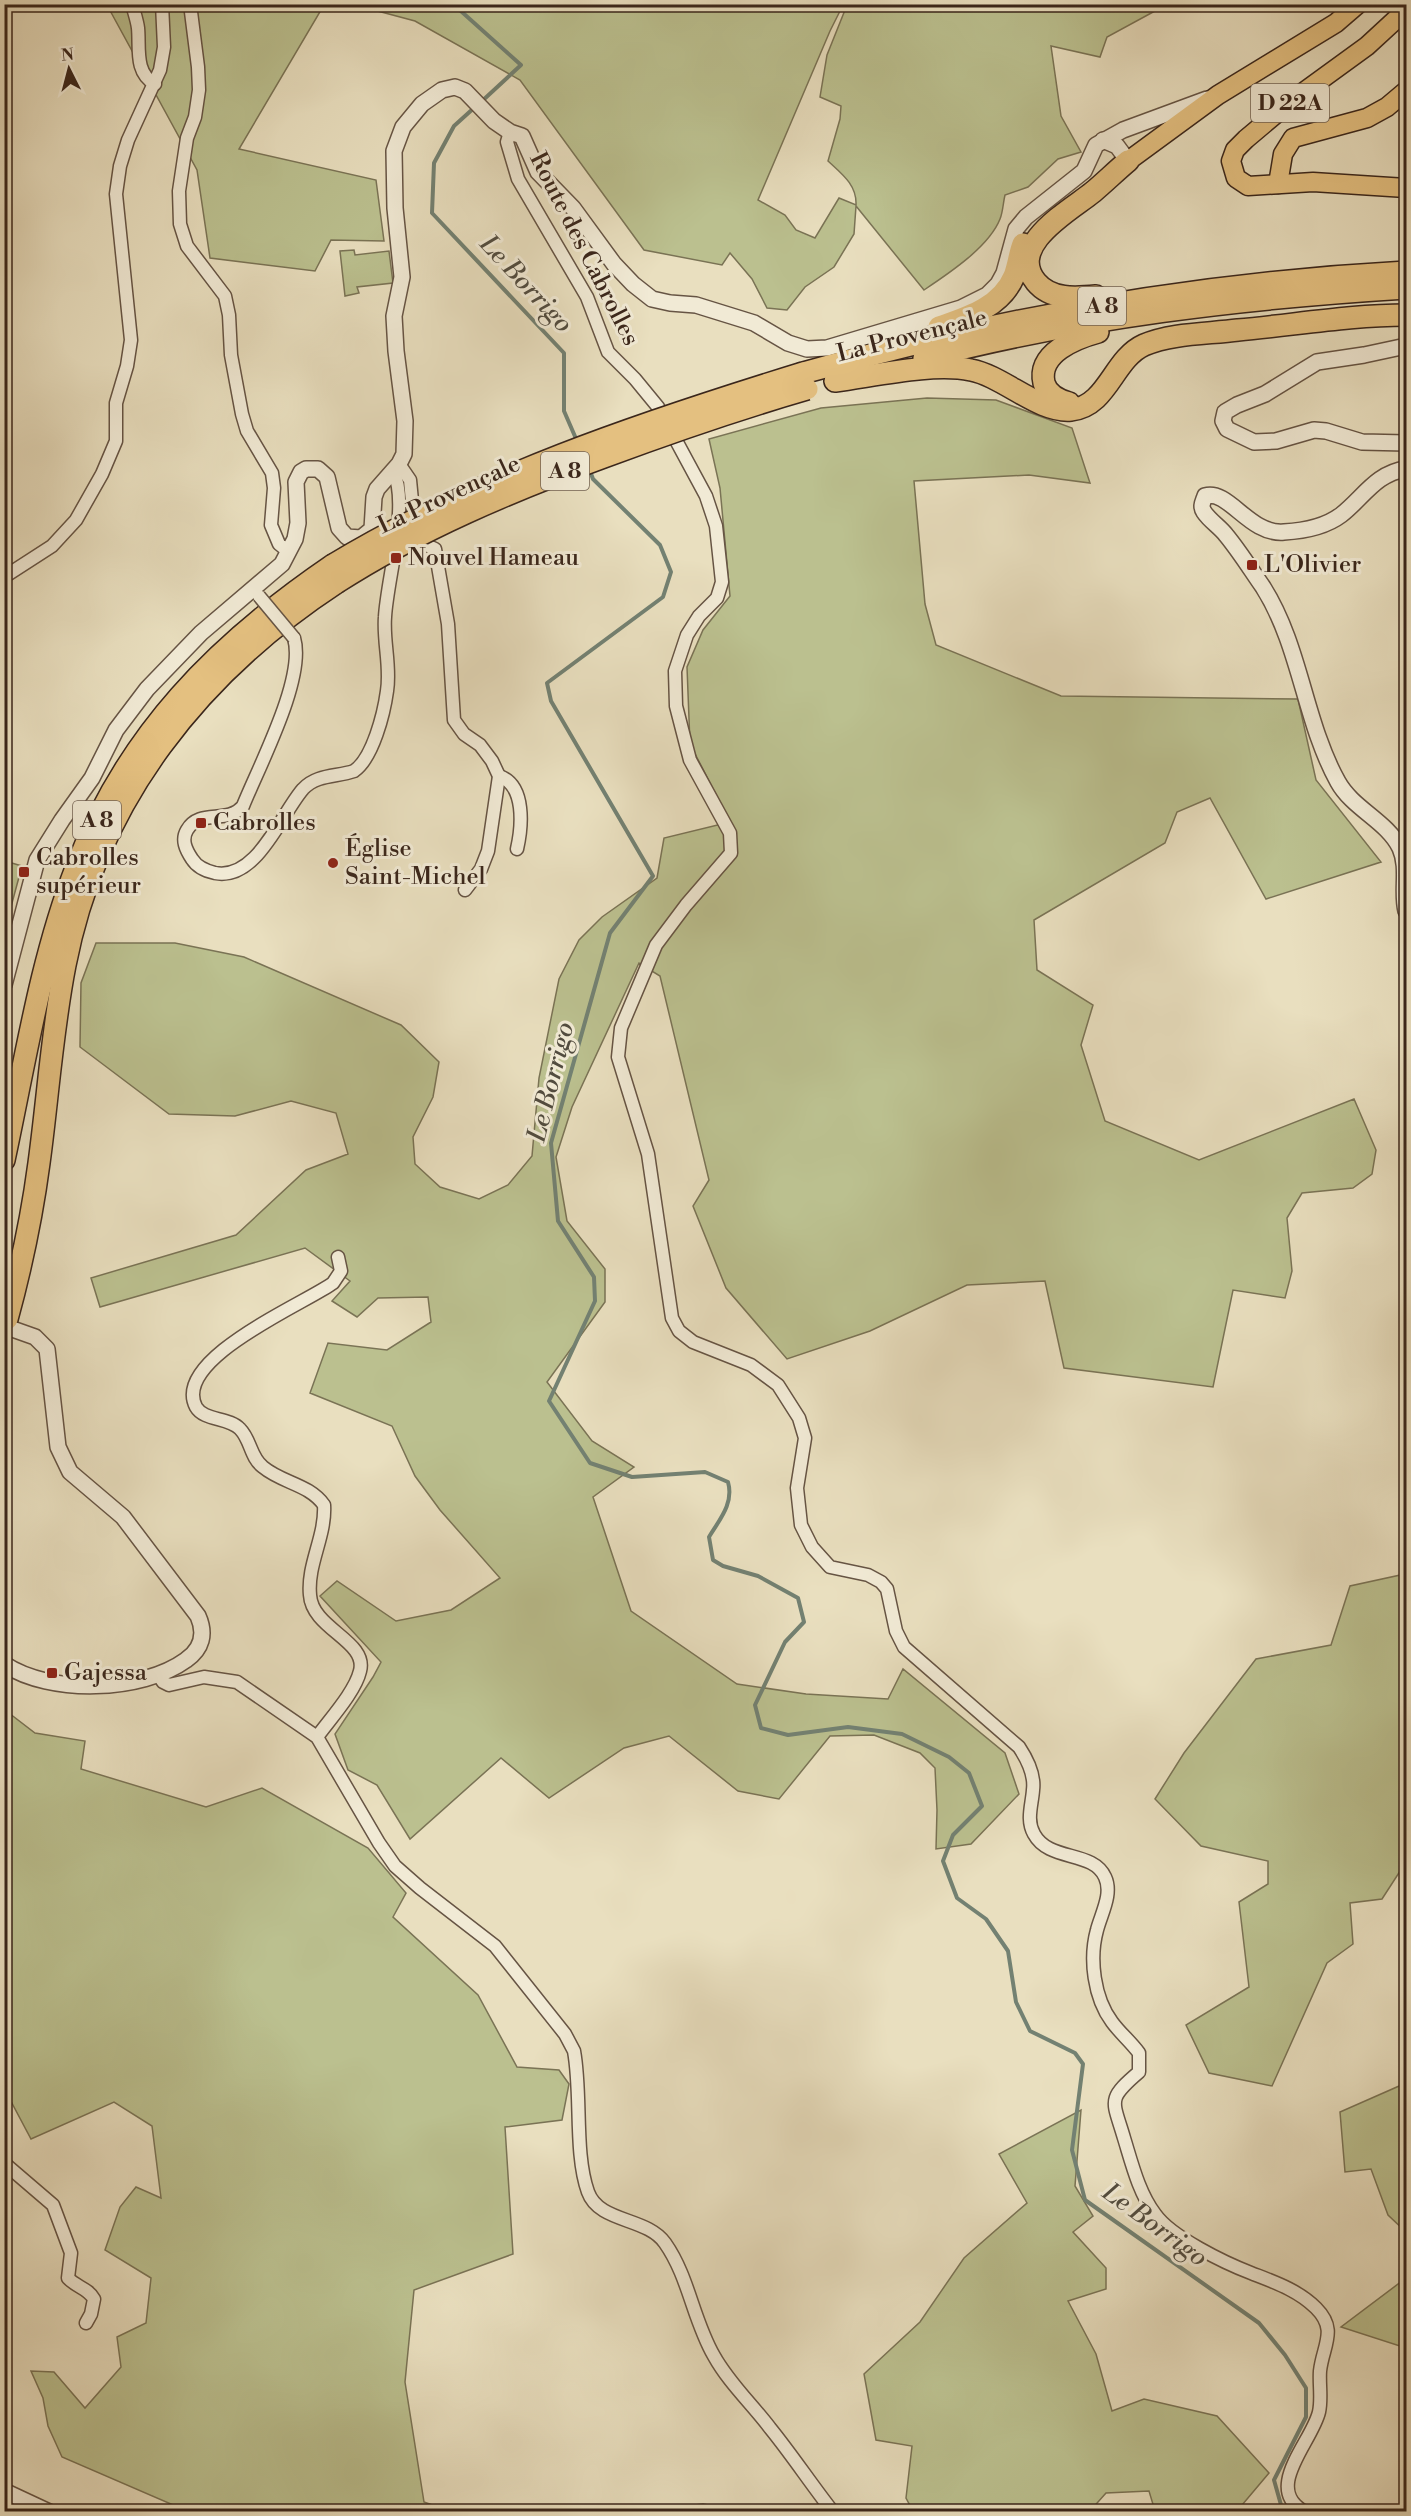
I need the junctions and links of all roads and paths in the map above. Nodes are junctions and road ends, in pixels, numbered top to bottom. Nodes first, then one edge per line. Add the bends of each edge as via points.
1 (132, 4) edge
2 (162, 4) edge
3 (190, 4) edge
4 (1358, 4) edge
5 (1407, 10) edge
6 (155, 84) junction
7 (1407, 90) edge
8 (1218, 95) junction
9 (1123, 130) junction
10 (510, 132) junction
11 (1102, 140) junction
12 (1136, 155) junction
13 (1278, 184) junction
14 (1407, 188) edge
15 (1407, 272) edge
16 (1249, 285) junction
17 (1407, 288) edge
18 (1168, 311) junction
19 (1407, 315) edge
20 (1407, 346) edge
21 (837, 372) junction
22 (1093, 400) junction
23 (1407, 443) edge
24 (396, 468) junction
25 (1407, 469) edge
26 (289, 552) junction
27 (335, 574) junction
28 (4, 577) edge
29 (257, 593) junction
30 (499, 776) junction
31 (517, 849) dead end
32 (465, 890) dead end
33 (1407, 911) edge
34 (4, 985) edge
35 (4, 1160) edge
36 (338, 1257) dead end
37 (6, 1323) edge
38 (4, 1664) edge
39 (159, 1676) junction
40 (317, 1737) junction
41 (4, 2163) edge
42 (86, 2323) dead end
43 (4, 2491) edge
44 (49, 2511) edge
45 (833, 2511) edge
46 (1305, 2511) edge

1 - 6 street via 143,73
2 - 6 street via 164,47
3 - 26 street via 199,90 179,191 180,224 187,246 225,296 242,414 247,431 272,473 271,525 279,544
4 - 8 main road, D 22A via 1336,23
5 - 13 main road, D 22A via 1235,150 1231,166 1240,183 1255,187
6 - 28 street via 120,166 117,194 131,340 116,404 116,441 76,520 52,546
7 - 13 main road, D 22A via 1366,118 1293,138 1283,154
8 - 9 street, D 22A
8 - 12 main road
9 - 11 street, D 22A
9 - 12 street via 1134,136
10 - 11 street, Route des Cabrolles via 522,136 538,172 573,208 614,264 652,299 696,305 754,323 807,349 827,348 961,308 987,295 1004,273 1016,229 1084,171 1092,150
10 - 24 street, Route des Cabrolles via 465,91 455,87 442,90 422,104 403,127 393,151 402,277 394,316 405,421 404,454
10 - 46 street, Route des Cabrolles via 507,142 518,179 587,297 608,352 658,407 706,496 716,526 722,582 717,598 687,635 675,671 676,706 690,760 730,833 731,853 656,945 621,1028 618,1057 648,1154 672,1318 679,1331 693,1342 751,1365 778,1385 799,1418 805,1438 797,1488 801,1525 812,1547 830,1567 868,1575 881,1582 887,1589 896,1631 904,1647 1024,1755 1034,1788 1030,1809 1034,1835 1056,1853 1094,1865 1105,1876 1107,1897 1096,1932 1096,1988 1111,2021 1139,2053 1139,2072 1118,2090 1114,2103 1133,2170 1154,2213 1166,2227 1213,2255 1289,2288 1326,2320 1328,2337 1320,2371 1319,2412 1287,2481 1289,2497 1297,2508
11 - 12 street
12 - 16 highway via 1037,238 1030,263 1038,283 1050,292 1073,298
12 - 21 highway via 1060,204 1031,229 1011,282 988,307
13 - 14 main road via 1313,182
15 - 16 highway, La Provençale / A 8
16 - 21 highway, La Provençale / A 8 via 1128,302 947,337
17 - 18 highway, La Provençale / A 8
18 - 21 highway, La Provençale / A 8
18 - 22 highway via 1079,338 1051,358 1044,379 1052,394 1068,403
19 - 22 highway via 1156,341 1129,354
20 - 23 street via 1317,362 1265,394 1237,405 1226,412 1223,421 1227,429 1254,442 1326,430 1362,442
21 - 22 highway via 963,368 987,375 1055,409 1077,409
21 - 27 highway, La Provençale / A 8, bridge via 689,410 496,481 410,521
24 - 26 street, Route des Cabrolles via 377,489 372,529 355,539 339,528 327,477 318,469 301,472 296,482 298,523
24 - 29 street, bridge via 400,502 384,619 389,659 387,690 372,746 354,771 324,777 304,788 247,865 226,873 210,872 195,863 187,852 188,829 203,818 231,816 243,806 292,684 297,654 294,638
24 - 30 street via 410,480 413,511 424,544 435,549 448,624 454,720 464,734 480,745
25 - 33 street via 1393,471 1371,485 1340,516 1307,530 1281,533 1261,528 1221,495 1205,495 1201,504 1203,512 1248,565 1288,634 1338,783 1400,849
26 - 29 street, Route des Cabrolles
27 - 35 highway, La Provençale / A 8 via 261,616 201,671 146,738 105,804 76,868 52,944
27 - 37 highway, La Provençale / A 8 via 202,694 154,754 108,833 83,896 65,962 35,1196
29 - 34 street, Route des Cabrolles via 209,626 169,664 116,730 92,778 38,860
30 - 31 street via 515,792 521,811
30 - 32 street via 488,851 481,870
36 - 40 street via 341,1271 333,1283 223,1348 196,1383 194,1396 201,1413 238,1426 253,1457 268,1472 313,1492 324,1505 323,1530 312,1563 309,1596 319,1618 358,1652 361,1664 350,1690
37 - 39 street via 35,1337 47,1349 58,1447 70,1472 123,1517 203,1627 200,1647 192,1656
38 - 39 street via 17,1673 65,1683 134,1682
39 - 40 street via 169,1685 204,1677 237,1682
40 - 45 street via 395,1866 495,1946 565,2034 577,2067 583,2171 594,2204 650,2229 663,2240 675,2258 712,2353 726,2377 769,2426
41 - 42 street via 53,2205 71,2253 68,2278 91,2292 94,2299
43 - 44 street

